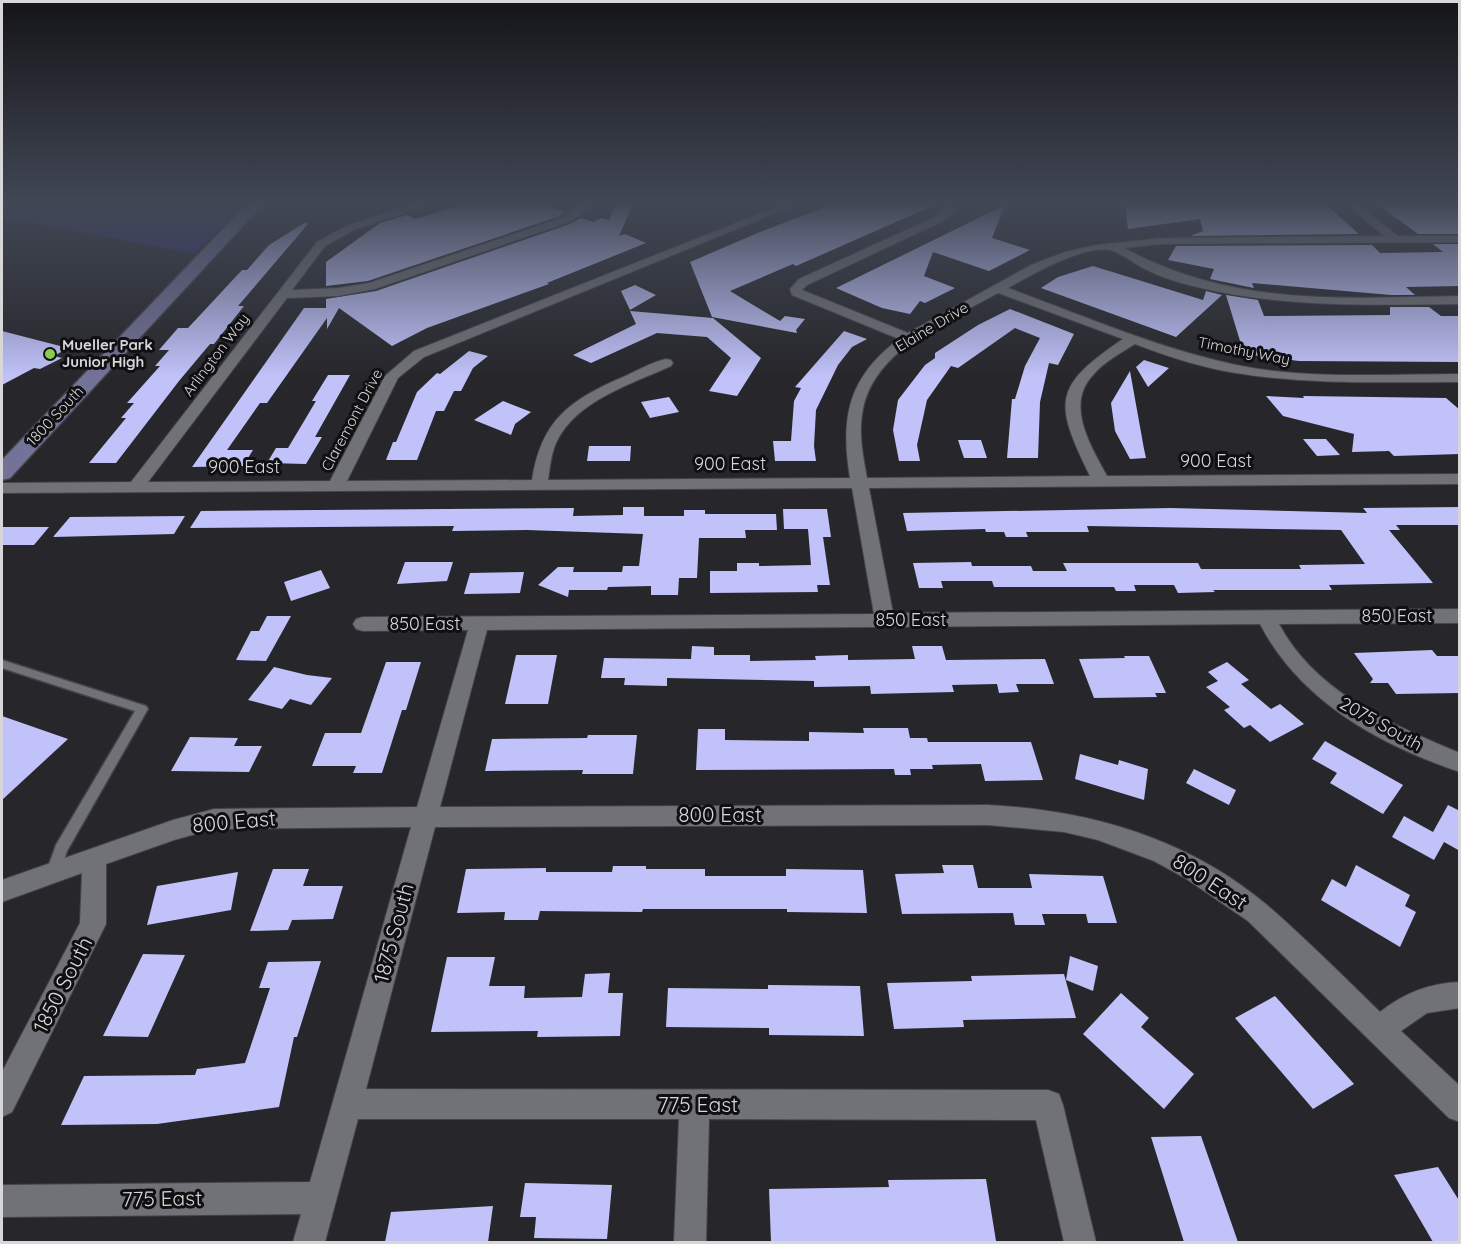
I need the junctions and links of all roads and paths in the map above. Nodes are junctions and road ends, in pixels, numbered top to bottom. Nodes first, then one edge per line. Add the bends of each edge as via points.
1 (201, 261) edge
2 (307, 261) edge
3 (446, 261) edge
4 (650, 261) edge
5 (848, 261) edge
6 (1052, 261) edge
7 (1138, 261) edge
8 (998, 289) junction
9 (283, 294) junction
10 (1460, 300) edge
11 (909, 338) junction
12 (1133, 339) junction
13 (666, 363) dead end
14 (1460, 378) edge
15 (2, 473) edge
16 (1460, 479) edge
17 (1101, 481) junction
18 (860, 483) junction
19 (539, 485) junction
20 (336, 486) junction
21 (136, 487) junction
22 (2, 488) edge
23 (1460, 616) edge
24 (1266, 617) junction
25 (885, 620) junction
26 (363, 624) dead end
27 (479, 624) junction
28 (2, 664) edge
29 (1460, 763) edge
30 (426, 815) junction
31 (94, 859) junction
32 (53, 873) junction
33 (2, 891) edge
34 (1460, 995) edge
35 (1379, 1031) junction
36 (2, 1102) edge
37 (347, 1104) junction
38 (694, 1105) junction
39 (1460, 1107) edge
40 (322, 1198) junction
41 (2, 1201) edge
42 (309, 1242) edge
43 (690, 1242) edge
44 (1080, 1242) edge

1 - 15 main road, 1800 South
2 - 9 street, Arlington Way
3 - 9 street via 386,282 338,292
4 - 20 street, Claremont Drive via 418,354 392,376
5 - 11 street via 803,282 796,292
6 - 8 street, Elaine Drive
7 - 10 street via 1177,278 1239,294 1300,301
8 - 11 street, Elaine Drive
8 - 12 street, Timothy Way
9 - 21 street, Arlington Way
11 - 18 street, Elaine Drive via 874,370 855,410 853,438
12 - 14 street, Timothy Way via 1214,365 1275,376
12 - 17 street via 1089,371 1074,392 1071,404
13 - 19 street via 596,396 570,414 548,445
16 - 17 street, 900 East
17 - 18 street, 900 East
18 - 19 street, 900 East
18 - 25 street, Elaine Drive
19 - 20 street, 900 East
20 - 21 street, 900 East
21 - 22 street, 900 East
23 - 24 street, 850 East
24 - 25 street, 850 East
24 - 29 street, 2075 South via 1290,658 1331,696 1386,731
25 - 27 street, 850 East
26 - 27 street, 850 East
27 - 30 street, 1875 South
28 - 32 lane via 142,709 61,849
30 - 31 street, 800 East via 214,819
30 - 35 street, 800 East via 988,815 1041,818 1082,826 1136,840 1197,870 1227,890 1257,913
30 - 37 street, 1875 South
31 - 32 street, 800 East
31 - 36 street, 1850 South via 93,924
32 - 33 street, 800 East
34 - 35 street via 1431,997 1415,1003
35 - 39 street, 800 East
37 - 38 street, 775 East
37 - 40 street, 1875 South
38 - 43 street
38 - 44 street, 775 East via 1048,1105
40 - 41 street, 775 East
40 - 42 street, 1875 South

